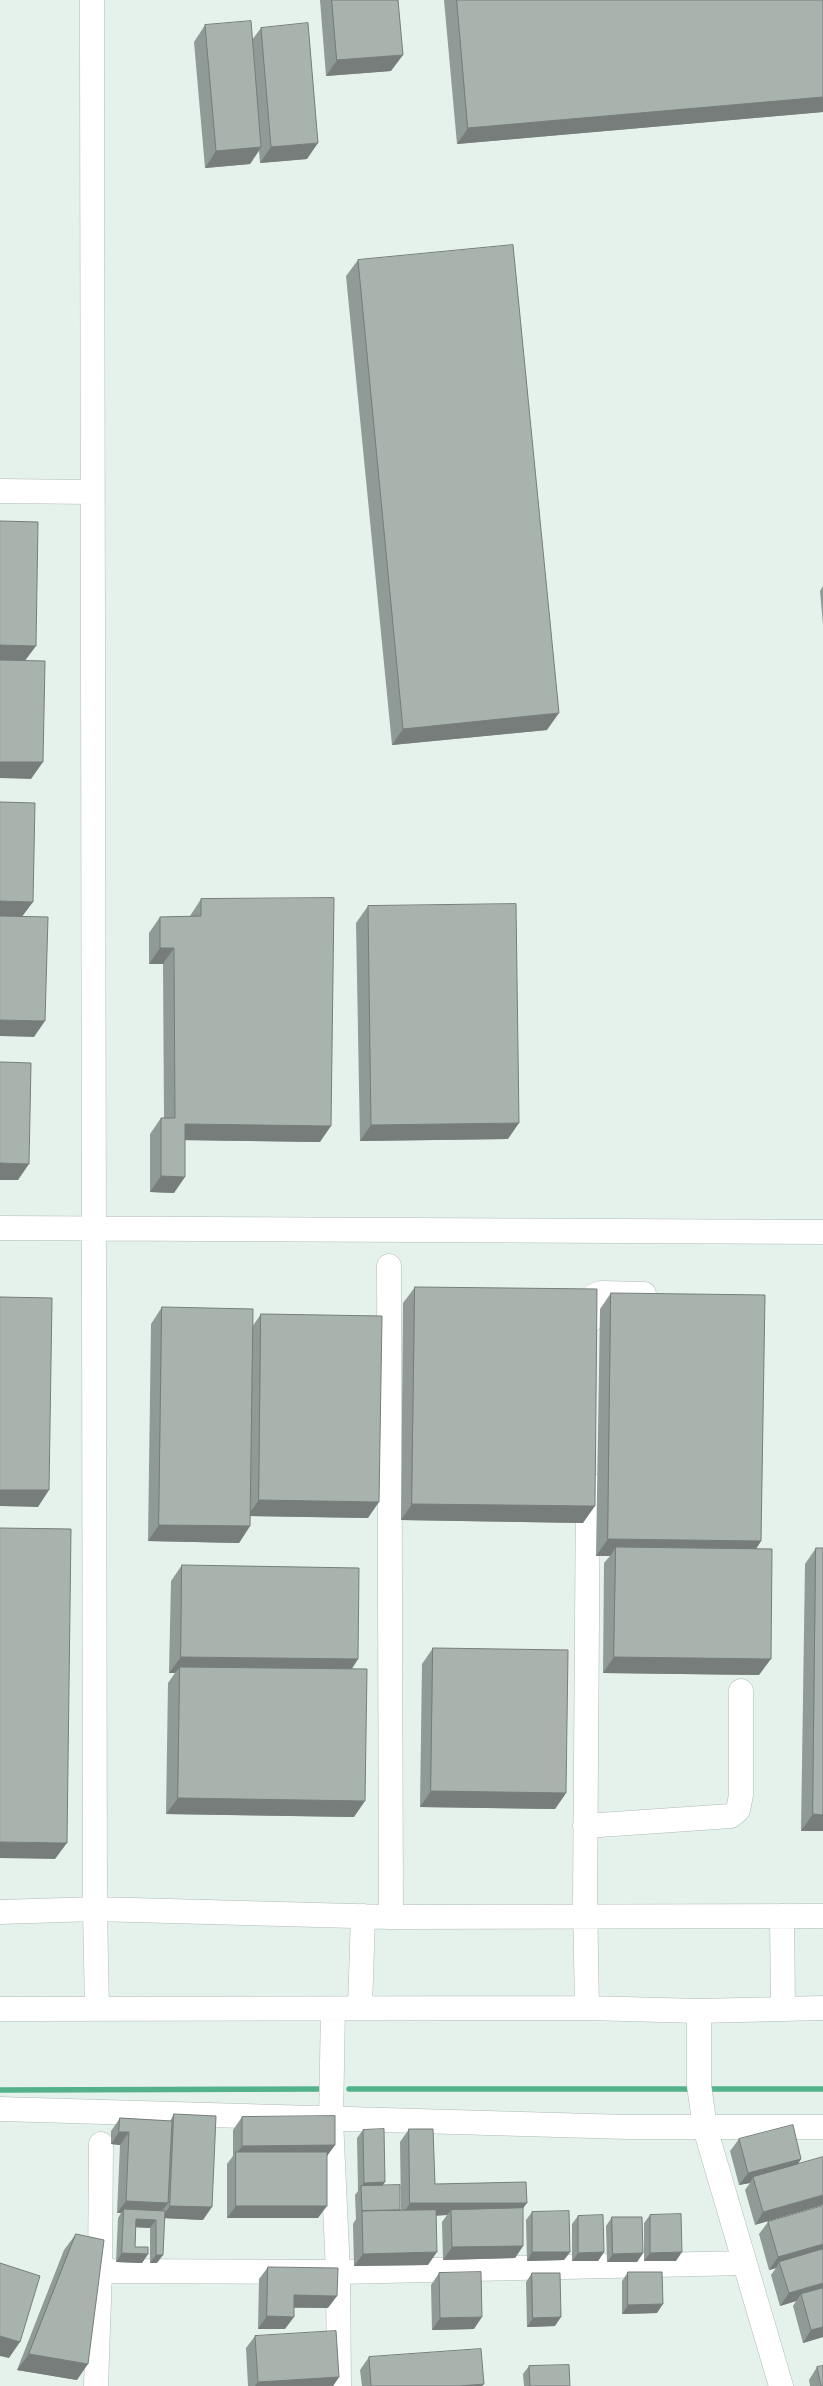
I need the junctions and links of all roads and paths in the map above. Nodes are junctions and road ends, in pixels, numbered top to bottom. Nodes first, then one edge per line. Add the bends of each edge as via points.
1 (92, 0) edge
2 (0, 491) edge
3 (91, 492) junction
4 (0, 1228) edge
5 (96, 1228) junction
6 (823, 1232) edge
7 (389, 1266) dead end
8 (669, 1294) edge
9 (588, 1345) edge
10 (588, 1462) edge
11 (741, 1691) dead end
12 (586, 1826) junction
13 (95, 1909) junction
14 (0, 1912) edge
15 (363, 1916) junction
16 (782, 1916) junction
17 (823, 1916) edge
18 (391, 1917) junction
19 (585, 1917) junction
20 (360, 2008) junction
21 (587, 2008) junction
22 (783, 2008) junction
23 (823, 2008) edge
24 (0, 2009) edge
25 (97, 2009) junction
26 (333, 2009) junction
27 (699, 2010) junction
28 (0, 2108) edge
29 (331, 2120) junction
30 (823, 2127) edge
31 (705, 2128) junction
32 (101, 2144) dead end
33 (745, 2263) junction
34 (100, 2271) junction
35 (338, 2272) junction
36 (96, 2386) edge
37 (339, 2386) edge
38 (781, 2386) edge

1 - 3 street
2 - 3 street
3 - 5 street
4 - 5 street
5 - 6 street
5 - 13 street
7 - 18 street
8 - 9 street via 594,1295 589,1305
10 - 12 street
11 - 12 street via 741,1795 738,1810 731,1816
12 - 19 street
13 - 14 street
13 - 15 street
13 - 25 street
15 - 18 street
15 - 20 street
16 - 17 street
16 - 19 street
16 - 22 street
18 - 19 street
19 - 21 street
20 - 21 street
20 - 26 street
21 - 27 street
22 - 23 street
22 - 27 street
24 - 25 street
25 - 26 street
26 - 29 street
27 - 31 street via 700,2093
28 - 29 street
29 - 31 street
29 - 35 street
30 - 31 street
31 - 33 street
32 - 34 street
33 - 35 street
33 - 38 street
34 - 35 street
34 - 36 street
35 - 37 street

